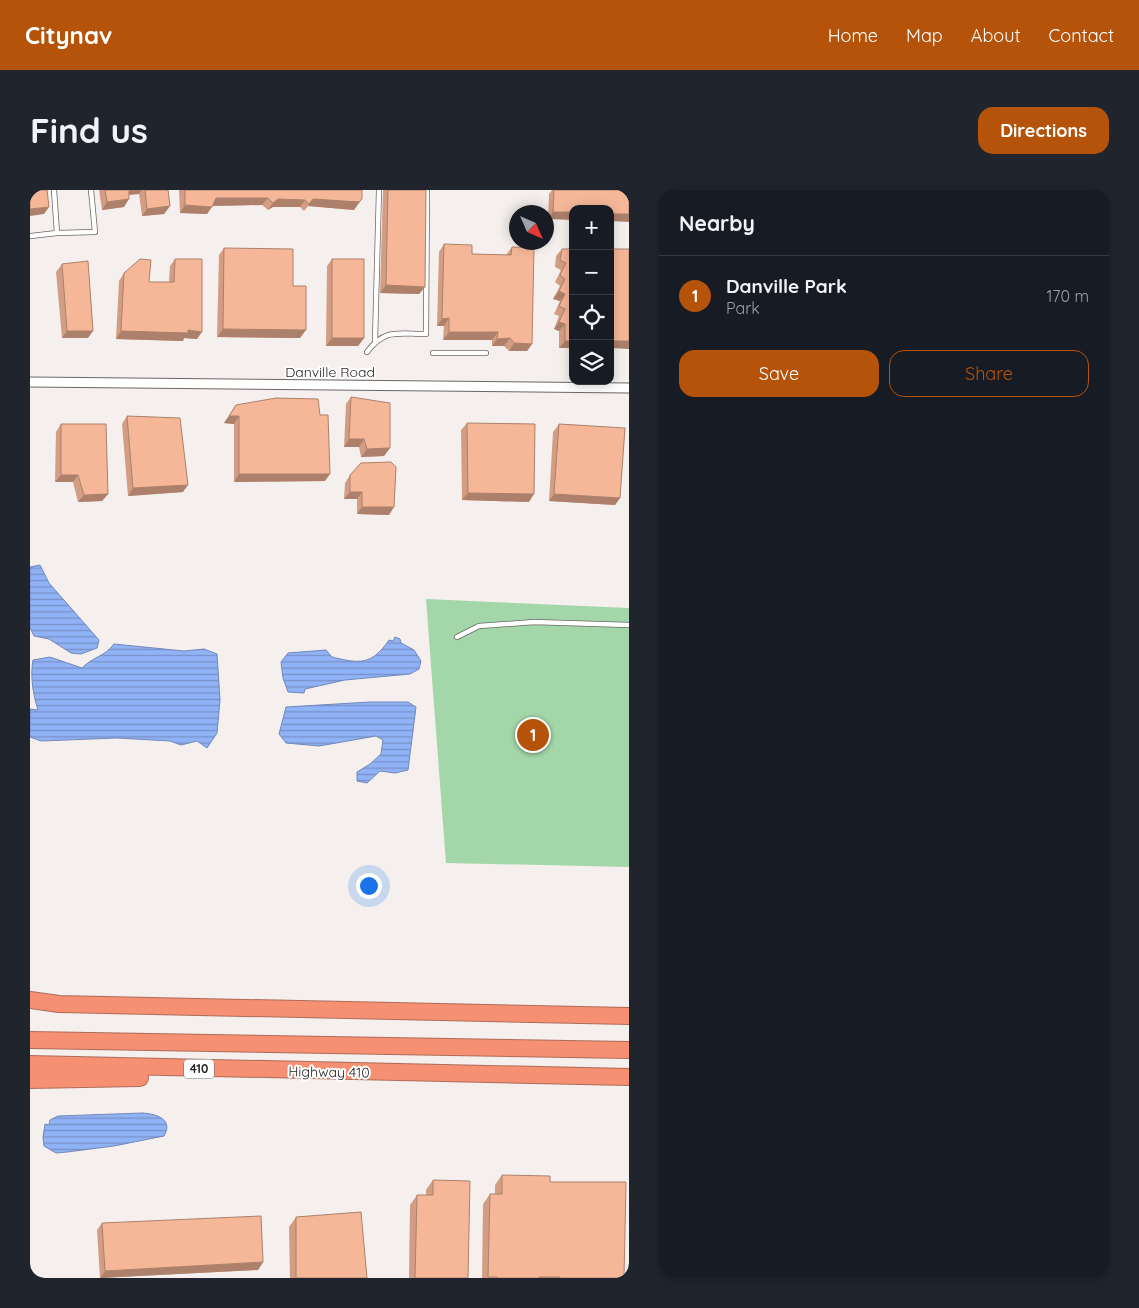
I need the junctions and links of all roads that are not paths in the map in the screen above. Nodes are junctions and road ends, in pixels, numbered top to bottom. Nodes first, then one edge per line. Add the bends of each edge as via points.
1 (54, 190) edge
2 (92, 190) edge
3 (378, 190) edge
4 (427, 190) edge
5 (57, 233) junction
6 (31, 236) edge
7 (375, 341) junction
8 (367, 352) dead end
9 (433, 353) dead end
10 (486, 353) dead end
11 (30, 382) edge
12 (629, 388) edge
13 (629, 625) edge
14 (457, 637) dead end
15 (30, 1000) edge
16 (59, 1004) junction
17 (30, 1007) edge
18 (629, 1016) edge
19 (30, 1040) edge
20 (629, 1050) edge
21 (30, 1064) edge
22 (369, 1073) junction
23 (629, 1077) edge
24 (30, 1080) edge

1 - 5 lane
2 - 5 lane via 95,232
3 - 7 lane
4 - 7 lane via 426,334 385,335
5 - 6 lane
7 - 8 lane
9 - 10 lane
11 - 12 street, Danville Road
13 - 14 lane via 534,622 479,626
15 - 16 highway
16 - 17 highway
16 - 18 highway
19 - 20 highway
21 - 22 highway, Highway 410 / 410
22 - 23 highway, Highway 410 / 410
22 - 24 highway

